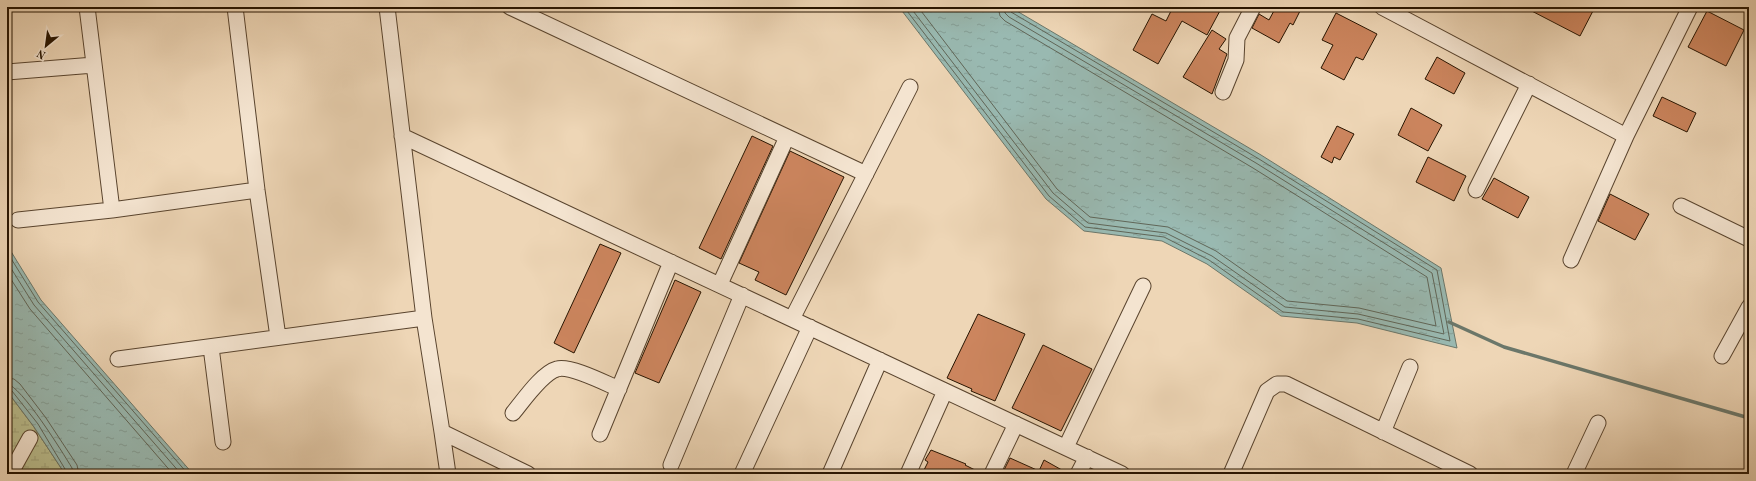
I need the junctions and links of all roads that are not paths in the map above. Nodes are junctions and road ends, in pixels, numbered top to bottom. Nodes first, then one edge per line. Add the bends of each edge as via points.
1 (87, 7) edge
2 (235, 7) edge
3 (386, 7) edge
4 (510, 7) edge
5 (1253, 7) edge
6 (1382, 7) edge
7 (1684, 9) edge
8 (94, 65) junction
9 (7, 72) edge
10 (1529, 84) junction
11 (910, 87) dead end
12 (1223, 92) dead end
13 (402, 136) junction
14 (787, 136) junction
15 (1626, 136) junction
16 (866, 174) junction
17 (257, 190) junction
18 (1476, 190) dead end
19 (1681, 206) dead end
20 (112, 210) junction
21 (18, 220) dead end
22 (1749, 239) edge
23 (1571, 260) dead end
24 (671, 262) junction
25 (720, 284) junction
26 (1143, 286) dead end
27 (742, 295) junction
28 (1749, 307) edge
29 (424, 318) junction
30 (792, 319) junction
31 (810, 327) junction
32 (278, 338) junction
33 (211, 346) junction
34 (1722, 356) dead end
35 (118, 359) dead end
36 (880, 360) junction
37 (1410, 366) dead end
38 (619, 388) junction
39 (945, 391) junction
40 (513, 412) dead end
41 (1598, 423) dead end
42 (1016, 424) junction
43 (442, 432) junction
44 (1383, 432) junction
45 (600, 434) dead end
46 (30, 438) dead end
47 (223, 442) dead end
48 (1066, 447) junction
49 (1087, 457) junction
50 (671, 466) dead end
51 (10, 474) edge
52 (448, 474) edge
53 (528, 474) edge
54 (742, 474) edge
55 (830, 474) edge
56 (908, 474) edge
57 (992, 474) edge
58 (1078, 474) edge
59 (1122, 474) edge
60 (1231, 474) edge
61 (1470, 474) edge
62 (1574, 474) edge

1 - 8 street
2 - 17 street
3 - 13 street
4 - 14 street
5 - 12 street via 1237,38 1236,60
6 - 10 street
7 - 15 street
8 - 9 street
8 - 20 street
10 - 15 street
10 - 18 street
11 - 16 street
13 - 24 street
13 - 29 street
14 - 16 street
14 - 25 street
15 - 23 street
16 - 30 street
17 - 20 street
17 - 32 street
19 - 22 street
20 - 21 street
24 - 25 street
24 - 38 street
25 - 27 street
26 - 48 street
27 - 30 street
27 - 50 street
28 - 34 street
29 - 32 street
29 - 43 street
30 - 31 street
31 - 36 street
31 - 54 street
32 - 33 street
33 - 35 street
33 - 47 street
36 - 39 street
36 - 55 street
37 - 44 street
38 - 40 street via 569,369 558,368 547,374
38 - 45 street
39 - 42 street
39 - 56 street
41 - 62 street
42 - 48 street
42 - 57 street
43 - 52 street
43 - 53 street
44 - 60 street via 1286,384 1277,384 1267,391
44 - 61 street
46 - 51 street
48 - 49 street
49 - 58 street
49 - 59 street

